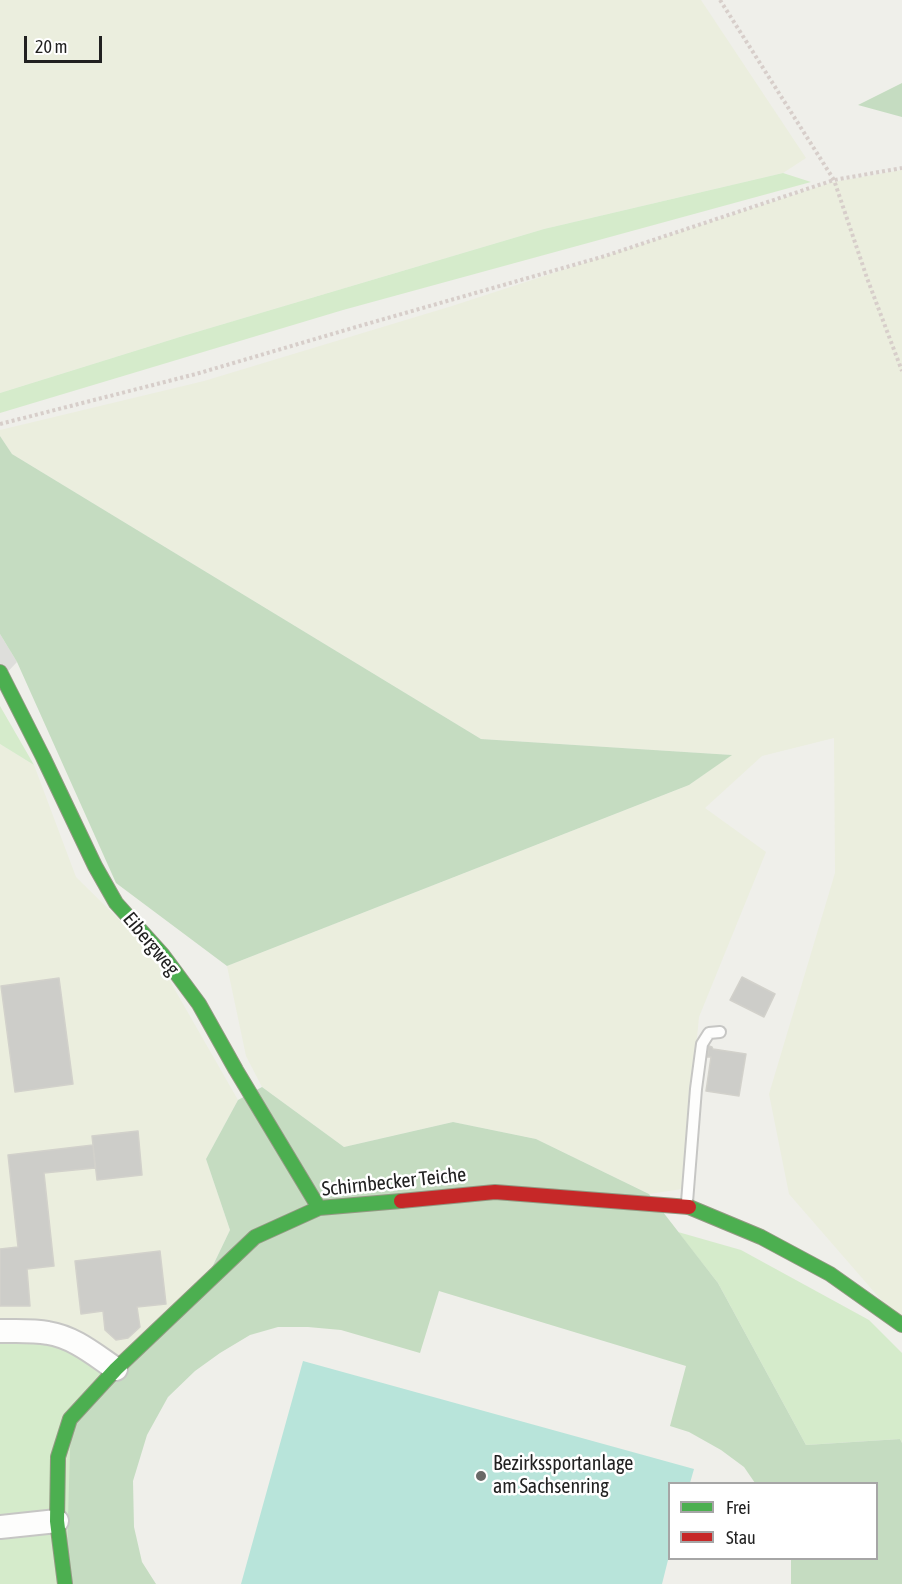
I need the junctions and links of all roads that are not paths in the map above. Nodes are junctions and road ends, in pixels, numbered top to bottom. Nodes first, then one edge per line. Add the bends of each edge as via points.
1 (0, 672) edge
2 (720, 1032) dead end
3 (687, 1206) junction
4 (319, 1208) junction
5 (902, 1325) edge
6 (0, 1331) edge
7 (116, 1369) junction
8 (57, 1521) junction
9 (0, 1527) edge
10 (65, 1584) edge

1 - 4 street, Eibergweg via 116,903 200,1004
2 - 3 lane via 709,1033 702,1044
3 - 4 street, Schirnbecker Teiche via 495,1192
3 - 5 street, Schirnbecker Teiche via 761,1237 830,1274
4 - 7 street, Schirnbecker Teiche via 255,1237
6 - 7 street via 47,1332 77,1342
7 - 8 street, Schirnbecker Teiche via 70,1419 58,1457
8 - 9 street
8 - 10 street, Schirnbecker Teiche

